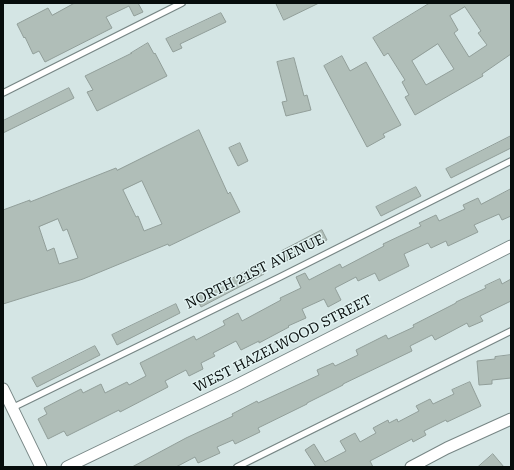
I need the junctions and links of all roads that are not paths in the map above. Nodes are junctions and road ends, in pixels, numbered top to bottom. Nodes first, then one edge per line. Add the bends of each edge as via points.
1 (182, 3) edge
2 (3, 93) edge
3 (511, 161) edge
4 (511, 246) edge
5 (511, 331) edge
6 (4, 393) edge
7 (12, 408) junction
8 (511, 419) edge
9 (41, 467) edge
10 (67, 467) edge
11 (237, 467) edge
12 (411, 467) edge

1 - 2 lane
3 - 7 lane, NORTH 21ST AVENUE
4 - 10 street, WEST HAZELWOOD STREET via 235,386
5 - 11 lane
6 - 7 street
7 - 9 street
8 - 12 street

